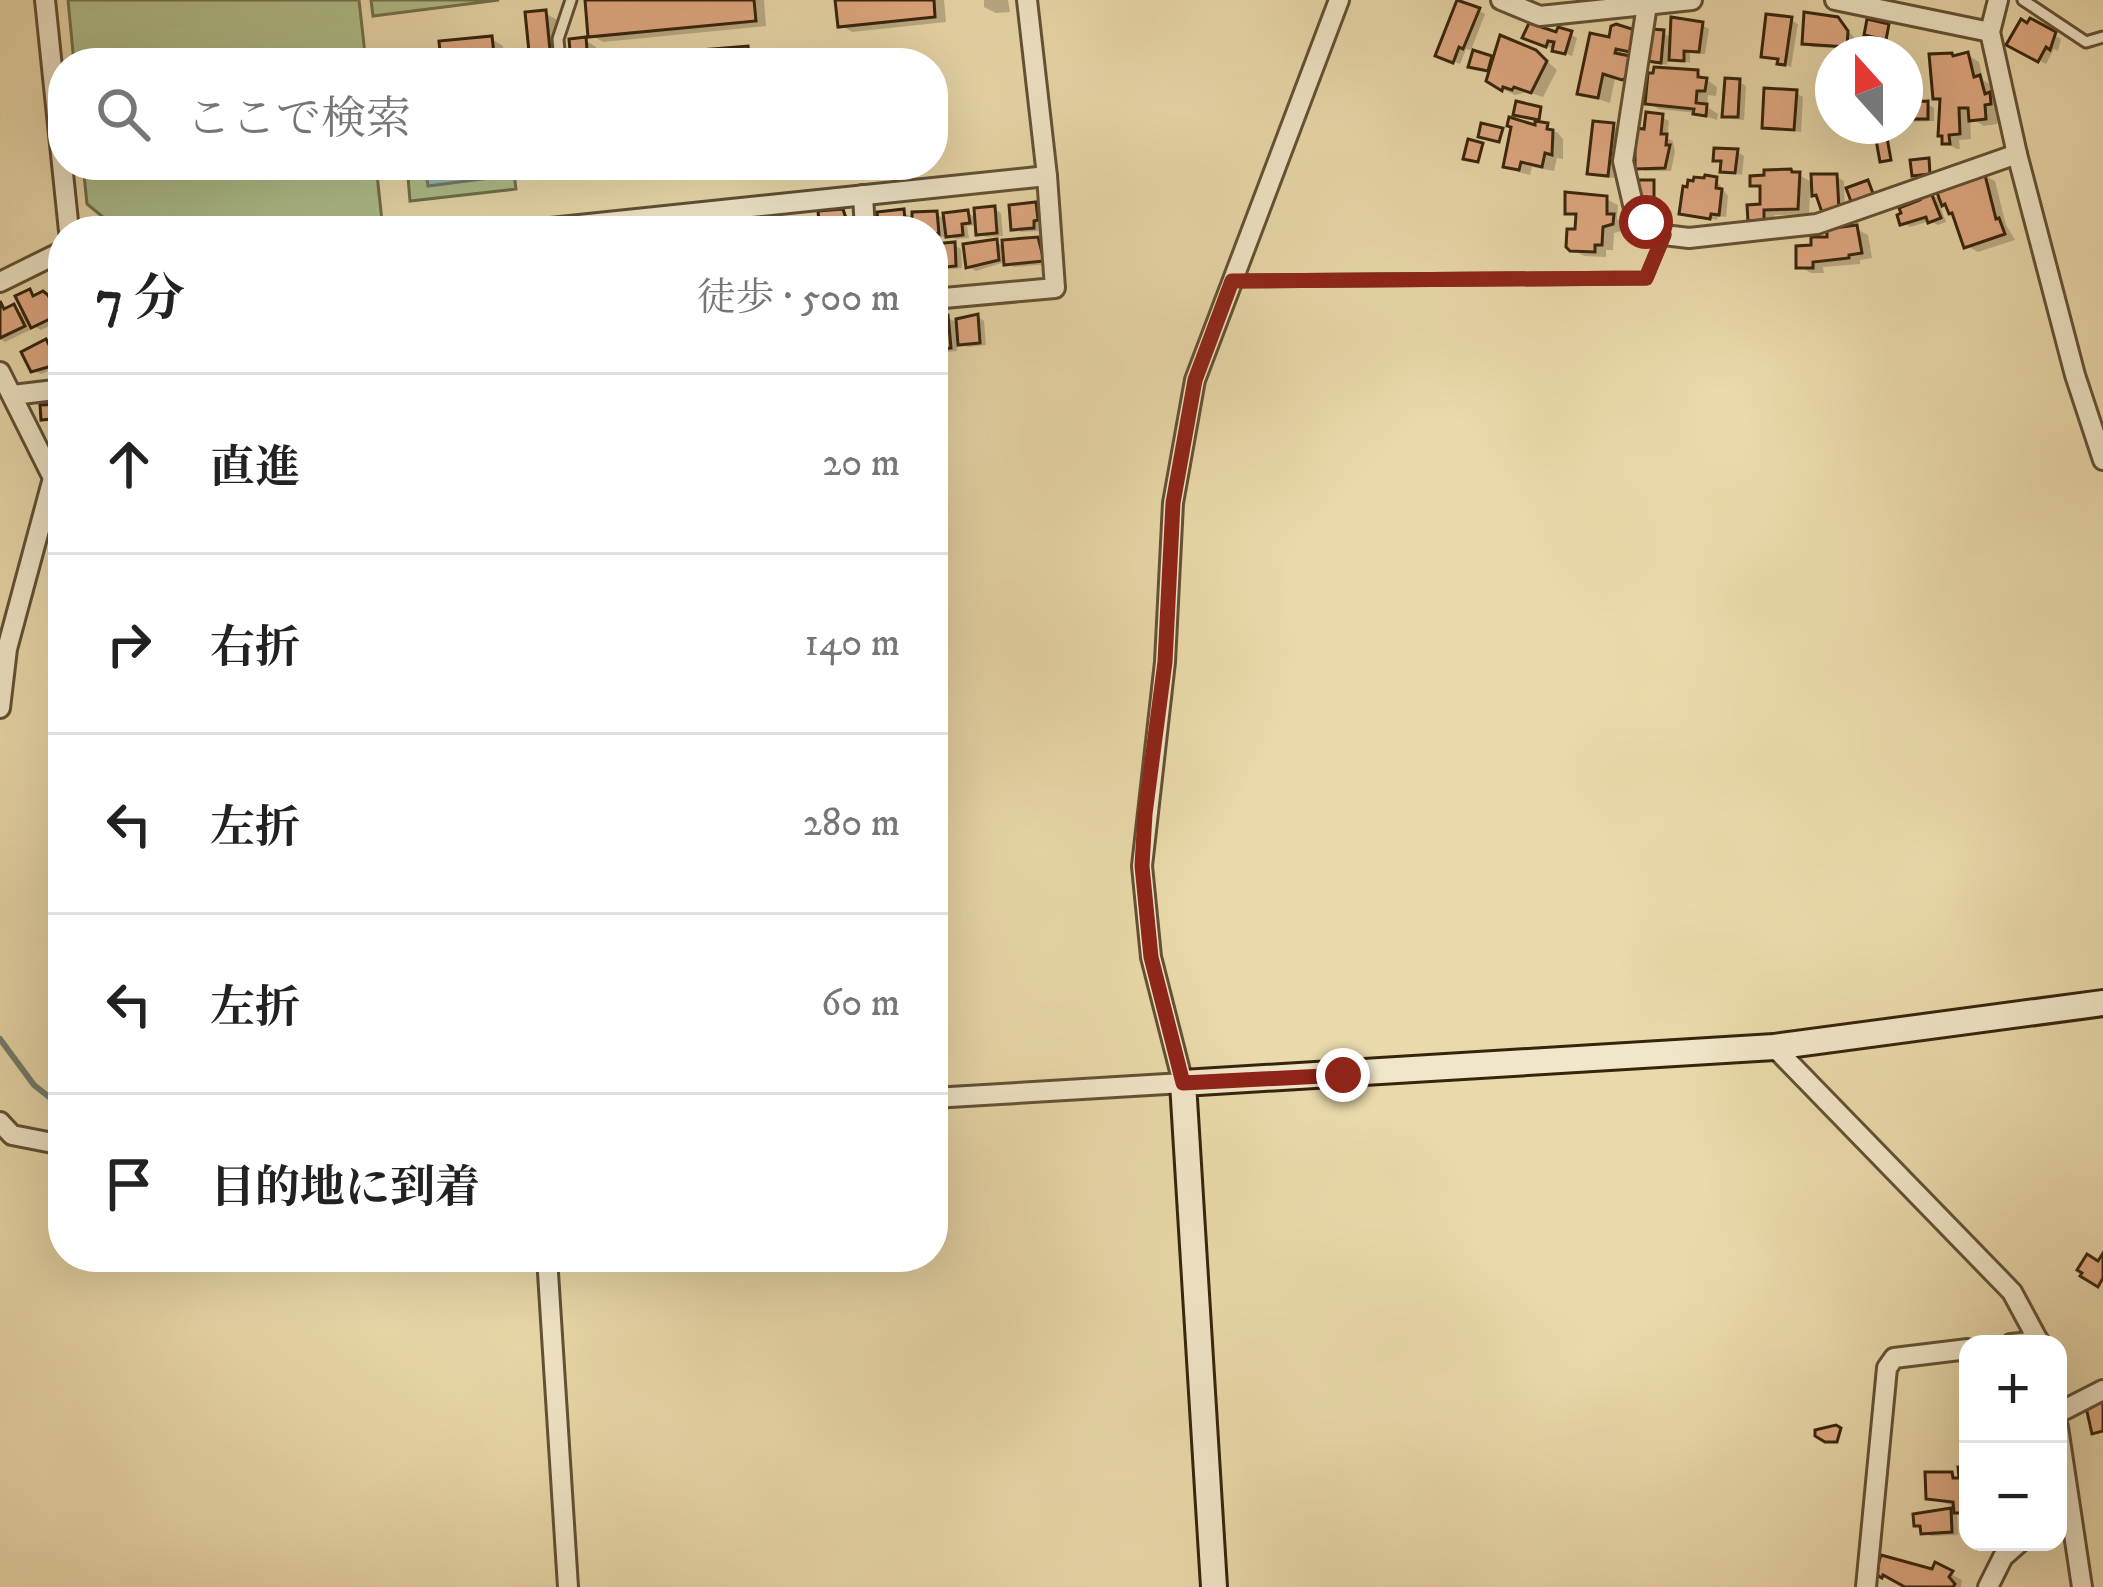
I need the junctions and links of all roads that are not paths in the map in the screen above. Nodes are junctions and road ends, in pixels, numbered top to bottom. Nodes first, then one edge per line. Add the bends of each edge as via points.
1 (45, 0) edge
2 (572, 0) edge
3 (1027, 0) edge
4 (1339, 0) edge
5 (1502, 0) edge
6 (1692, 0) edge
7 (1835, 0) edge
8 (1997, 0) edge
9 (2023, 0) edge
10 (1647, 5) junction
11 (1990, 32) junction
12 (2103, 37) edge
13 (50, 48) edge
14 (558, 48) edge
15 (2017, 154) junction
16 (1047, 176) junction
17 (64, 180) edge
18 (862, 195) junction
19 (67, 216) edge
20 (672, 216) edge
21 (864, 216) edge
22 (1664, 235) junction
23 (48, 258) edge
24 (1232, 281) junction
25 (0, 282) edge
26 (948, 298) edge
27 (0, 372) edge
28 (48, 391) edge
29 (13, 395) junction
30 (48, 460) edge
31 (2103, 460) edge
32 (48, 512) edge
33 (0, 708) edge
34 (2103, 1003) edge
35 (1774, 1047) junction
36 (1180, 1074) junction
37 (948, 1097) edge
38 (0, 1122) edge
39 (48, 1142) edge
40 (548, 1272) edge
41 (2035, 1335) edge
42 (1959, 1350) edge
43 (2103, 1390) edge
44 (2067, 1408) edge
45 (2060, 1443) edge
46 (2010, 1551) edge
47 (568, 1587) edge
48 (1214, 1587) edge
49 (1867, 1587) edge
50 (1988, 1587) edge
51 (2082, 1587) edge

1 - 13 street
2 - 14 lane
3 - 16 street
4 - 24 street
5 - 10 street via 1540,16
6 - 10 street
7 - 11 street
8 - 11 street
9 - 12 lane via 2086,42
10 - 22 street via 1623,161 1635,213
11 - 15 street
15 - 22 street via 1817,224
15 - 31 street
16 - 18 street
16 - 26 street via 1054,288
17 - 19 street
18 - 20 street
18 - 21 street
22 - 24 lane via 1646,278
23 - 25 street
24 - 36 street via 1195,380 1173,503 1165,662 1145,814 1145,912
27 - 29 street
28 - 29 street
29 - 30 street
32 - 33 street via 7,649
34 - 35 street
35 - 36 street
35 - 41 street via 2012,1292
36 - 37 street
36 - 48 street
38 - 39 street via 12,1135
40 - 47 street
42 - 49 street via 1894,1358 1887,1368
43 - 44 street
45 - 51 street
46 - 50 street

